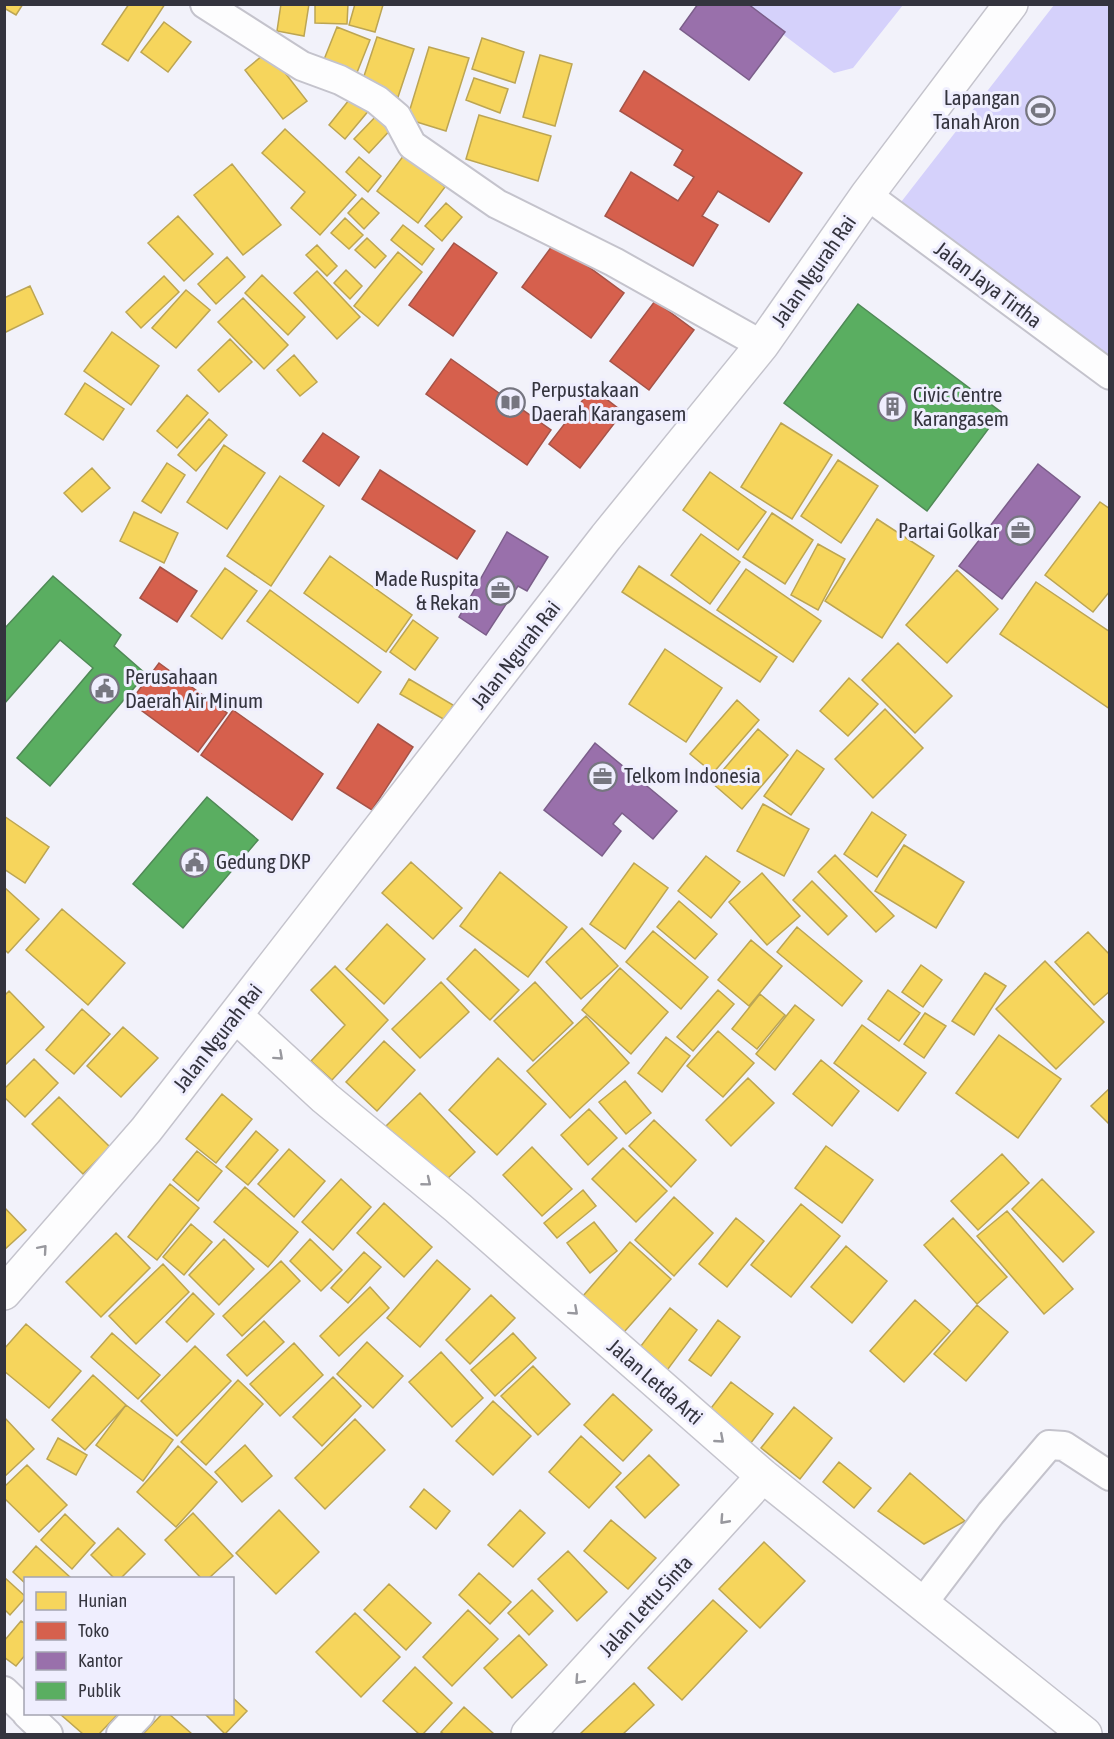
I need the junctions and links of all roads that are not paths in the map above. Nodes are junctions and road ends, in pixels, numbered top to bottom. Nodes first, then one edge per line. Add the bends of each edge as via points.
1 (205, 4) edge
2 (1011, 4) edge
3 (867, 195) junction
4 (762, 345) junction
5 (1110, 375) edge
6 (236, 1016) junction
7 (4, 1293) edge
8 (763, 1476) junction
9 (1110, 1476) edge
10 (922, 1604) junction
11 (4, 1691) edge
12 (24, 1711) edge
13 (28, 1715) edge
14 (138, 1715) edge
15 (48, 1734) edge
16 (121, 1734) edge
17 (528, 1734) edge
18 (1085, 1734) edge

1 - 4 street via 302,66 377,100 397,117 412,145 497,204 614,262
2 - 3 street, Jalan Ngurah Rai
3 - 4 street, Jalan Ngurah Rai
3 - 5 street, Jalan Jaya Tirtha
4 - 6 street, Jalan Ngurah Rai via 606,537
7 -> 6 street, Jalan Ngurah Rai via 146,1130
6 -> 8 street, Jalan Letda Arti via 325,1098 458,1208
8 - 10 street, Jalan Letda Arti
8 -> 17 street, Jalan Lettu Sinta
9 - 10 street via 1064,1446 1049,1445
10 - 18 street, Jalan Letda Arti
11 - 12 street
13 - 15 street
14 - 16 street

